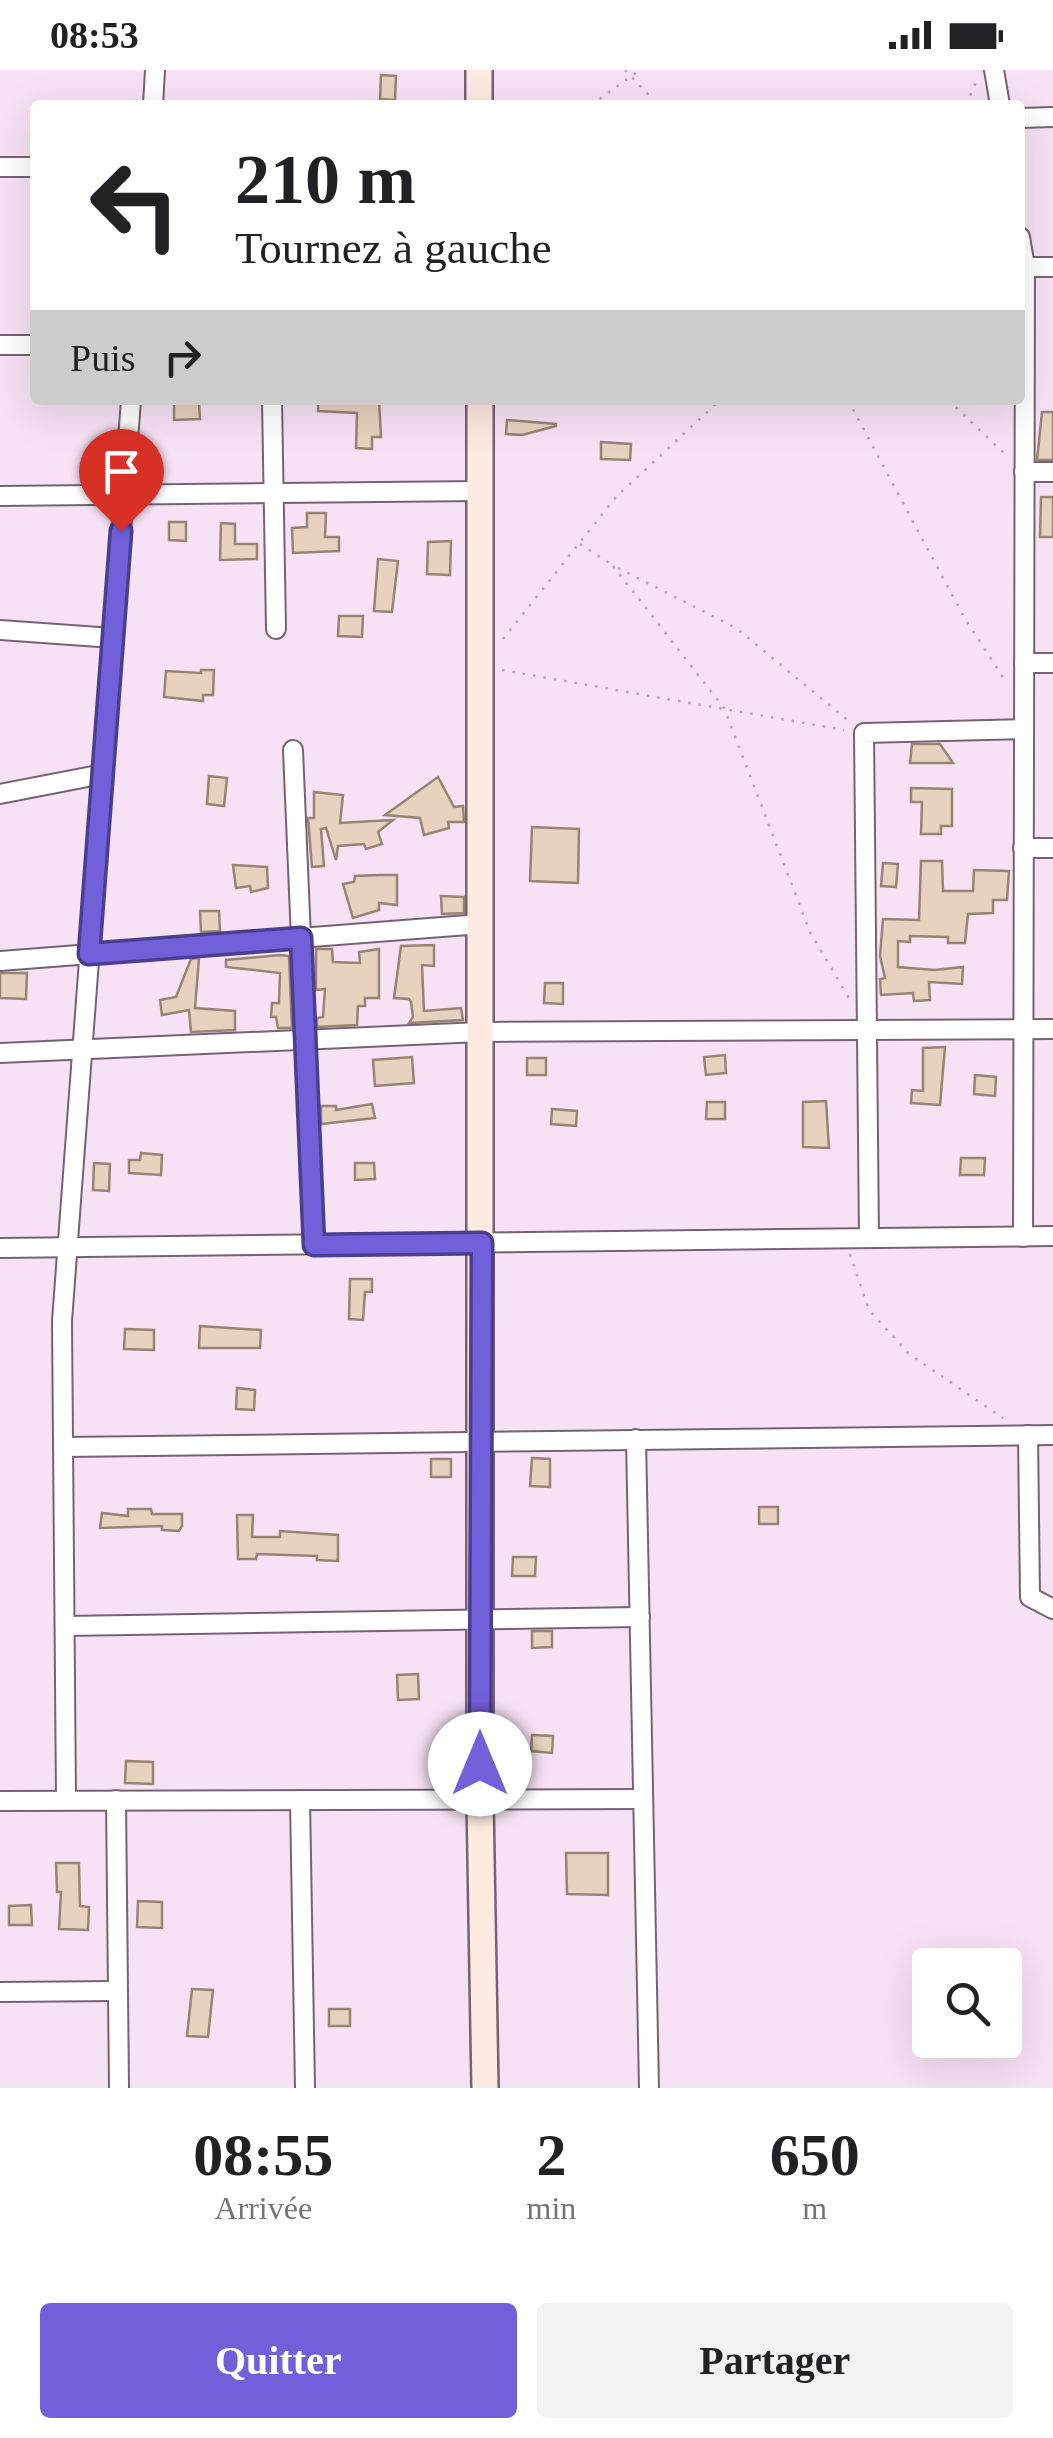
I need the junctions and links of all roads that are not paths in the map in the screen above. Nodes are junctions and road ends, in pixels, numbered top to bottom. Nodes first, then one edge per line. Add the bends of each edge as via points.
1 (155, 70) edge
2 (478, 70) edge
3 (987, 71) edge
4 (153, 100) edge
5 (479, 100) edge
6 (998, 100) edge
7 (1025, 118) edge
8 (1053, 118) edge
9 (0, 168) edge
10 (30, 168) edge
11 (1025, 267) edge
12 (1053, 267) edge
13 (0, 345) edge
14 (30, 345) edge
15 (131, 405) edge
16 (272, 405) edge
17 (480, 405) edge
18 (1024, 405) edge
19 (1024, 472) junction
20 (1053, 472) edge
21 (480, 491) junction
22 (274, 493) junction
23 (124, 495) junction
24 (0, 496) edge
25 (276, 629) dead end
26 (0, 630) edge
27 (113, 638) junction
28 (1053, 663) edge
29 (1024, 664) junction
30 (1024, 730) junction
31 (293, 750) dead end
32 (103, 774) junction
33 (0, 794) edge
34 (1023, 848) junction
35 (1053, 848) edge
36 (481, 924) junction
37 (301, 938) junction
38 (89, 954) junction
39 (0, 961) edge
40 (1053, 1028) edge
41 (1023, 1029) junction
42 (867, 1030) junction
43 (481, 1032) junction
44 (306, 1040) junction
45 (82, 1050) junction
46 (0, 1053) edge
47 (1022, 1236) junction
48 (1053, 1236) edge
49 (870, 1238) junction
50 (482, 1243) junction
51 (314, 1245) junction
52 (0, 1248) edge
53 (68, 1248) junction
54 (1053, 1435) edge
55 (1028, 1436) junction
56 (636, 1438) junction
57 (481, 1441) junction
58 (63, 1448) junction
59 (1053, 1609) edge
60 (640, 1616) junction
61 (481, 1619) junction
62 (65, 1626) junction
63 (643, 1799) junction
64 (66, 1800) junction
65 (116, 1800) junction
66 (300, 1800) junction
67 (480, 1800) junction
68 (0, 1801) edge
69 (116, 1991) junction
70 (0, 1992) edge
71 (119, 2088) edge
72 (305, 2088) edge
73 (486, 2088) edge
74 (648, 2088) edge

1 - 4 street
2 - 5 street
3 - 6 street
7 - 8 street
9 - 10 street
11 - 12 street
13 - 14 street
15 - 23 street
16 - 22 street
17 - 21 street
18 - 19 street
19 - 20 street
19 - 29 street
21 - 22 street
21 - 36 street
22 - 23 street
22 - 25 street
23 - 24 street
23 - 27 street
26 - 27 street
27 - 32 street
28 - 29 street
29 - 30 street
30 - 34 street
30 - 42 street via 864,734
31 - 37 street
32 - 33 street
32 - 38 street
34 - 35 street
34 - 41 street
36 - 37 street
36 - 43 street
37 - 38 street
37 - 44 street
38 - 39 street
38 - 45 street
40 - 41 street
41 - 42 street
41 - 47 street
42 - 43 street
42 - 49 street
43 - 44 street
43 - 50 street
44 - 45 street
44 - 51 street
45 - 46 street
45 - 53 street
47 - 48 street
47 - 49 street
49 - 50 street
50 - 51 street
50 - 57 street
51 - 53 street
52 - 53 street
53 - 58 street
54 - 55 street
55 - 56 street
55 - 59 street via 1030,1597
56 - 57 street
56 - 60 street
57 - 58 street
57 - 61 street
58 - 62 street
60 - 61 street
60 - 63 street
61 - 62 street
61 - 67 street
62 - 64 street
63 - 67 street
63 - 74 street
64 - 65 street
64 - 68 street
65 - 66 street
65 - 69 street
66 - 67 street
66 - 72 street
67 - 73 street
69 - 70 street
69 - 71 street

